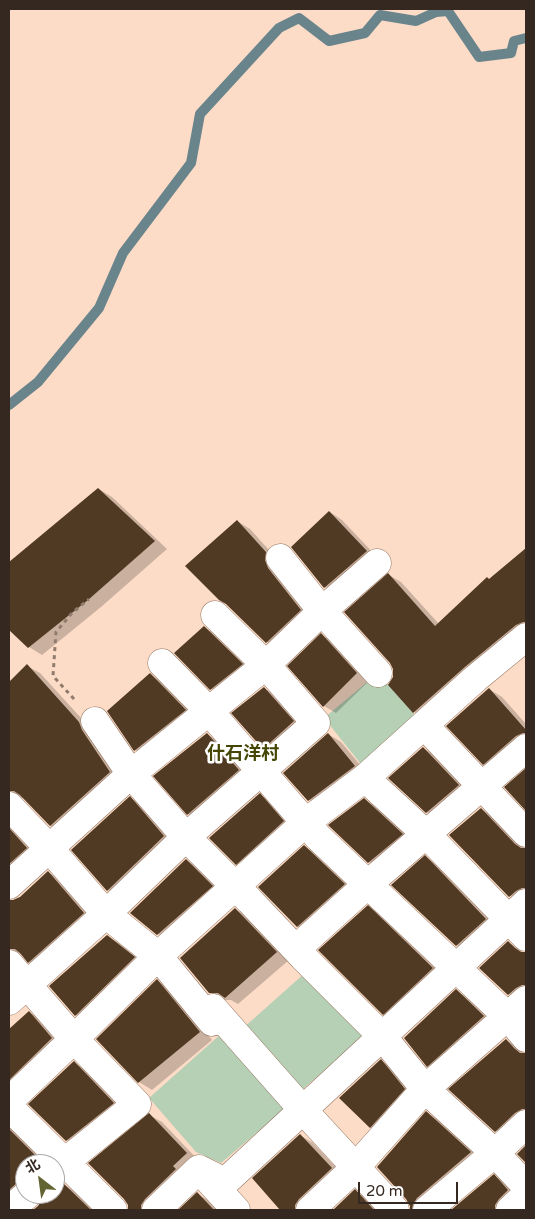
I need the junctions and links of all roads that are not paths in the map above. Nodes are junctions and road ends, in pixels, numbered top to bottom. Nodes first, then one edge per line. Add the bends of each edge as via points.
1 (280, 558) dead end
2 (377, 563) dead end
3 (322, 611) junction
4 (215, 615) dead end
5 (526, 637) edge
6 (162, 662) dead end
7 (266, 665) junction
8 (378, 673) dead end
9 (209, 711) junction
10 (95, 721) road end
11 (424, 725) junction
12 (526, 748) edge
13 (261, 772) junction
14 (131, 774) junction
15 (365, 778) junction
16 (482, 786) junction
17 (9, 806) edge
18 (305, 823) junction
19 (526, 833) edge
20 (426, 834) junction
21 (186, 837) junction
22 (49, 848) junction
23 (368, 884) junction
24 (9, 885) edge
25 (236, 887) junction
26 (106, 914) junction
27 (520, 920) edge
28 (296, 949) junction
29 (158, 956) junction
30 (9, 964) edge
31 (457, 968) junction
32 (18, 993) edge
33 (517, 1008) edge
34 (382, 1036) junction
35 (526, 1038) edge
36 (74, 1039) junction
37 (425, 1089) junction
38 (9, 1101) edge
39 (9, 1107) edge
40 (303, 1110) junction
41 (526, 1124) edge
42 (495, 1153) junction
43 (50, 1154) edge
44 (65, 1162) edge
45 (355, 1168) junction
46 (199, 1169) junction
47 (65, 1170) edge
48 (526, 1186) edge
49 (526, 1195) edge
50 (113, 1210) edge
51 (156, 1210) edge
52 (236, 1210) edge
53 (310, 1210) edge
54 (395, 1210) edge
55 (427, 1210) edge
56 (510, 1210) edge

1 - 3 street
2 - 3 street
3 - 7 street
3 - 8 street
4 - 7 street
5 - 11 street
6 - 9 street
7 - 9 street
7 - 13 street via 316,723
9 - 13 street
9 - 14 street
10 - 14 street
11 - 15 street
11 - 16 street
12 - 16 street
13 - 18 street
13 - 21 street
14 - 21 street
14 - 22 street
15 - 18 street
15 - 20 street
16 - 19 street
16 - 20 street
17 - 22 street
18 - 23 street
18 - 25 street
20 - 23 street
20 - 27 street
21 - 25 street
21 - 26 street
22 - 24 street
22 - 26 street
23 - 28 street
23 - 31 street
25 - 28 street
25 - 29 street
26 - 29 street
26 - 32 street
27 - 31 street
28 - 34 street
29 - 36 street
29 - 40 street
30 - 32 street
31 - 33 street
31 - 34 street
32 - 36 street
33 - 35 street
33 - 37 street
34 - 37 street
34 - 40 street
36 - 38 street
36 - 44 street via 137,1104
37 - 42 street
37 - 45 street
39 - 43 street
40 - 45 street
40 - 46 street via 225,1182
41 - 42 street
42 - 48 street
42 - 55 street
45 - 53 street
45 - 54 street
46 - 51 street
46 - 52 street
47 - 50 street
49 - 56 street

